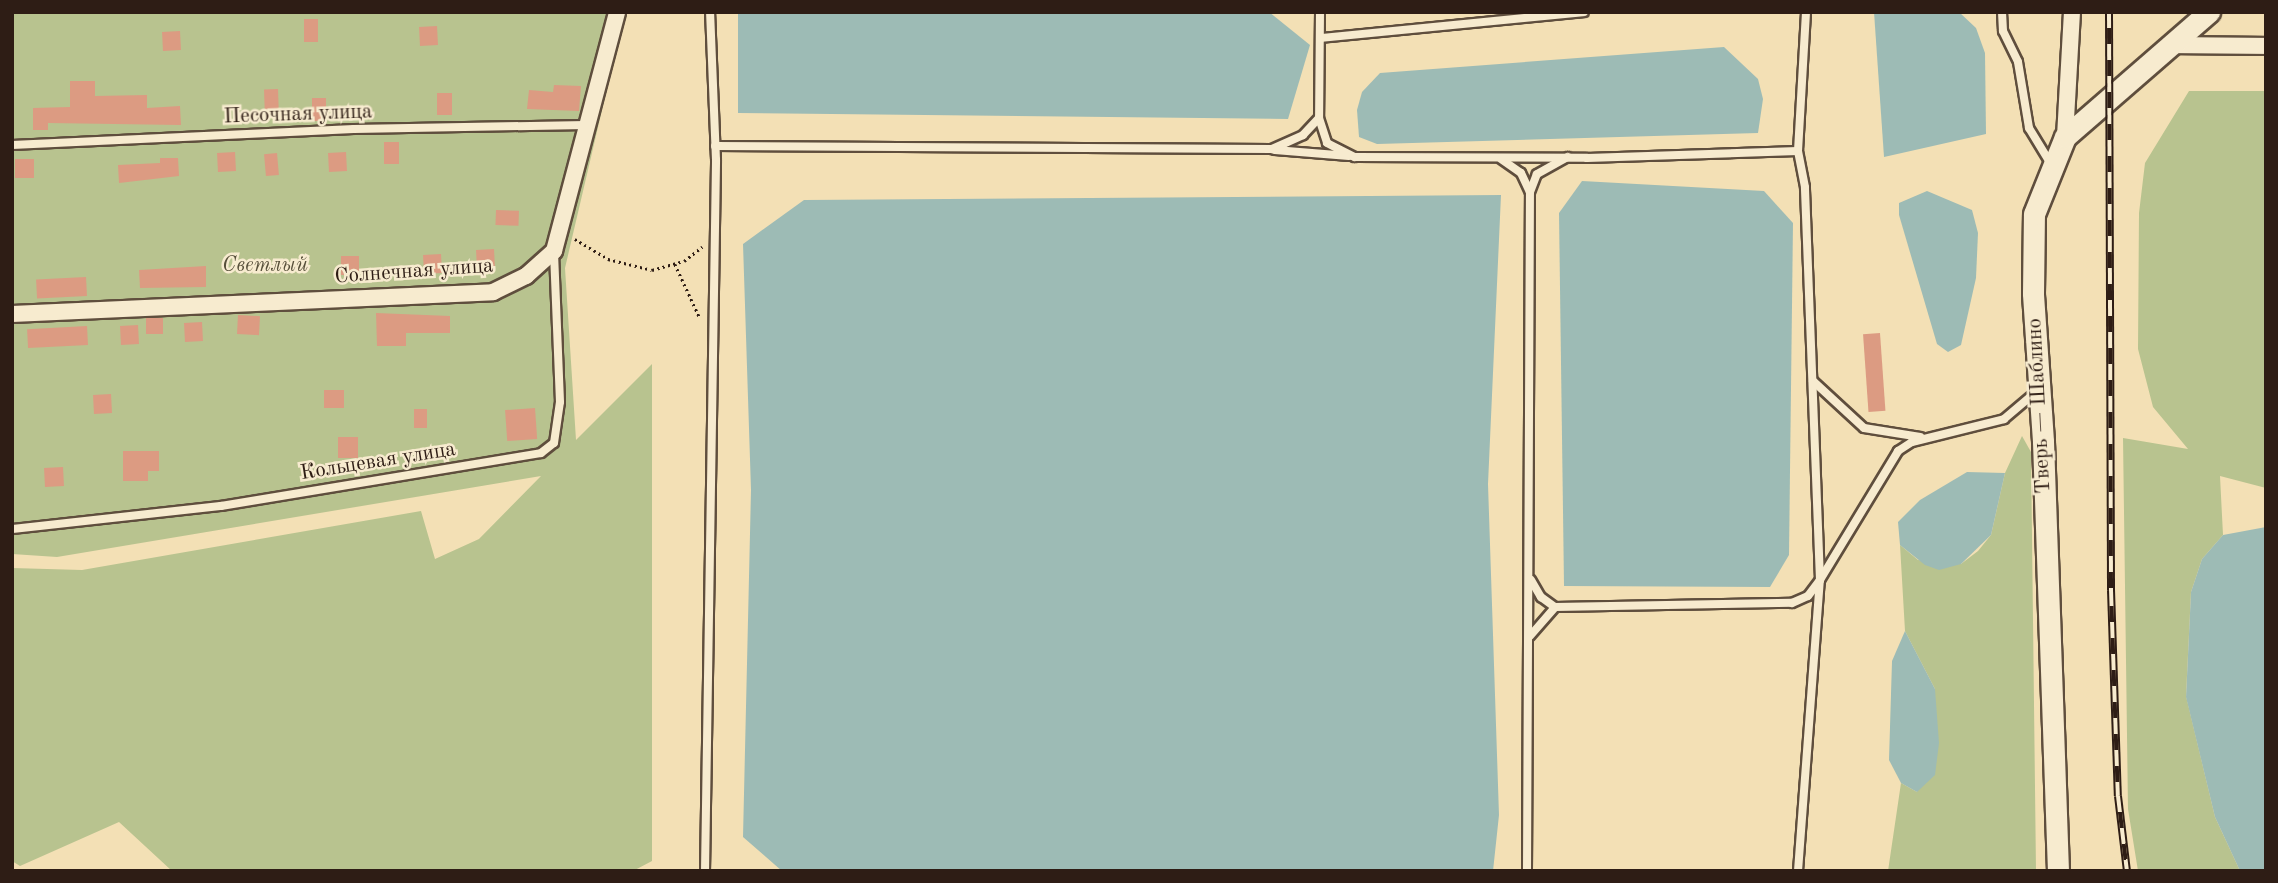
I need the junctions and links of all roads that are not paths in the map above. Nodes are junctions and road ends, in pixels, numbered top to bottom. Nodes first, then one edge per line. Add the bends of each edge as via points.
1 (617, 12) edge
2 (710, 12) edge
3 (1320, 12) edge
4 (1584, 12) edge
5 (1806, 12) edge
6 (2002, 12) edge
7 (2072, 12) edge
8 (2209, 12) edge
9 (1321, 38) junction
10 (2173, 45) junction
11 (2266, 46) edge
12 (1319, 118) junction
13 (586, 125) junction
14 (2065, 137) junction
15 (12, 145) edge
16 (715, 146) junction
17 (1272, 149) junction
18 (1798, 151) junction
19 (1354, 157) junction
20 (1498, 157) junction
21 (1568, 157) junction
22 (2053, 167) junction
23 (1530, 192) junction
24 (554, 251) junction
25 (12, 314) edge
26 (1813, 381) junction
27 (2040, 389) junction
28 (1929, 438) junction
29 (12, 529) edge
30 (1531, 580) junction
31 (1820, 580) junction
32 (1555, 607) junction
33 (1530, 637) junction
34 (705, 871) edge
35 (1527, 871) edge
36 (1798, 871) edge
37 (2058, 871) edge

1 - 13 street
2 - 16 lane
3 - 9 lane
4 - 9 lane
5 - 18 lane
6 - 22 lane via 2003,31 2018,62 2029,128
7 - 14 street
8 - 10 street, Тверь — Шаблино
9 - 12 lane
10 - 11 street
10 - 14 street, Тверь — Шаблино
12 - 17 lane via 1303,135
12 - 19 lane via 1327,143
13 - 15 lane, Песочная улица via 354,129
13 - 24 street
14 - 22 street, Тверь — Шаблино
16 - 17 lane
16 - 34 lane
17 - 19 lane
18 - 21 lane
18 - 26 lane via 1805,187
19 - 20 lane
20 - 21 lane
20 - 23 lane via 1521,173
21 - 23 lane via 1537,174
22 - 27 street, Тверь — Шаблино via 2033,227
23 - 30 lane
24 - 25 street, Солнечная улица via 526,276 493,292
24 - 29 lane, Кольцевая улица via 560,402 554,443 541,453 221,506
26 - 28 lane via 1864,428
26 - 31 lane
27 - 28 lane via 2004,419
27 - 37 street, Тверь — Шаблино
28 - 31 lane via 1898,451
30 - 32 lane via 1541,597
30 - 33 lane
31 - 32 lane via 1808,596 1792,603
31 - 36 lane
32 - 33 lane
33 - 35 lane

